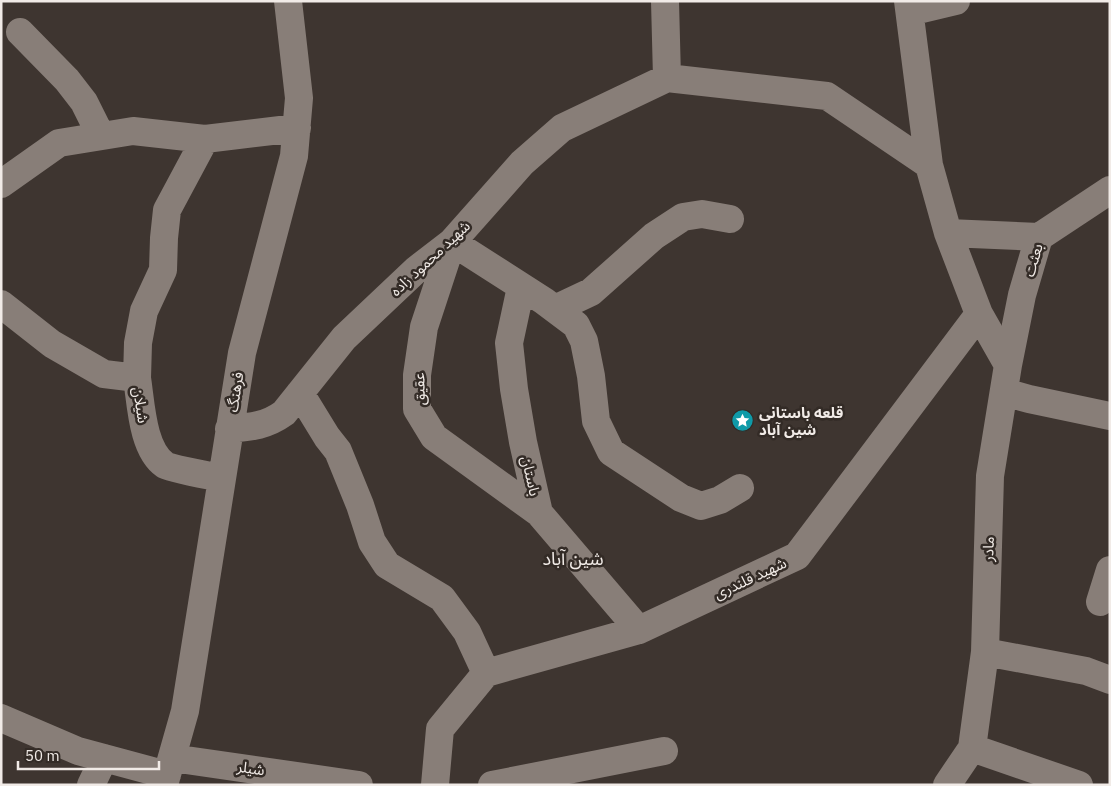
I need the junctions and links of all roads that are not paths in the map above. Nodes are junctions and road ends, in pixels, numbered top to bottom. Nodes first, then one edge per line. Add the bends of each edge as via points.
1 (288, 1) edge
2 (665, 1) edge
3 (956, 1) edge
4 (909, 7) edge
5 (20, 32) dead end
6 (667, 78) junction
7 (297, 128) junction
8 (101, 136) junction
9 (205, 139) junction
10 (929, 164) junction
11 (1, 184) edge
12 (1110, 190) edge
13 (730, 220) dead end
14 (948, 232) junction
15 (1039, 236) junction
16 (452, 242) junction
17 (521, 287) junction
18 (1, 304) edge
19 (555, 309) junction
20 (979, 314) junction
21 (1008, 365) junction
22 (137, 378) junction
23 (1004, 392) junction
24 (300, 393) junction
25 (1110, 416) edge
26 (229, 429) junction
27 (222, 478) junction
28 (740, 488) dead end
29 (539, 513) junction
30 (1110, 570) edge
31 (1100, 602) dead end
32 (639, 630) junction
33 (985, 652) junction
34 (486, 673) junction
35 (1110, 680) edge
36 (1, 718) edge
37 (972, 748) junction
38 (664, 751) dead end
39 (104, 758) junction
40 (168, 772) edge
41 (91, 785) edge
42 (359, 785) edge
43 (435, 785) edge
44 (492, 785) edge
45 (947, 785) edge
46 (1079, 785) edge

1 - 7 street, فرهنگ via 300,98
2 - 6 street
3 - 4 street
4 - 10 street
5 - 8 street via 78,94
6 - 10 street via 826,96
6 - 16 street, شهید محمود زاده via 562,128 522,164
7 - 9 street
7 - 26 street, فرهنگ via 294,156 242,354
8 - 9 street via 133,131
8 - 11 street via 59,143
9 - 22 street via 167,210 163,270 144,311 138,342
10 - 14 street
12 - 15 street, بعثت
13 - 19 street via 702,214 683,217 654,236 591,292
14 - 15 street
14 - 20 street
15 - 21 street, بعثت via 1022,295
16 - 17 street
16 - 24 street, شهید محمود زاده via 417,269 344,338
16 - 29 street, عقیق via 424,327 416,375 417,409 434,437
17 - 19 street
17 - 29 street, باستان via 509,343 514,389
18 - 22 street, شیلان via 52,344 104,374
19 - 28 street via 576,325 584,341 596,421 611,452 681,498 701,506 720,500
20 - 21 street
20 - 32 street, شهید قلندری via 797,556
21 - 23 street, مادر
22 - 27 street, شیلان via 146,432 155,454 166,465
23 - 25 street
23 - 33 street, مادر via 990,476
24 - 26 street, شهید محمود زاده via 272,422
24 - 34 street via 338,451 372,542 387,565 442,598 467,632
26 - 27 street, فرهنگ
27 - 40 street, فرهنگ via 185,711
29 - 32 street, باستان
30 - 31 street
32 - 34 street, شهید قلندری
33 - 35 street via 1086,671
33 - 37 street, مادر
34 - 43 street via 440,729
36 - 39 street, شیلر
37 - 45 street, مادر
37 - 46 street
38 - 44 street
39 - 40 street, شیلر
39 - 41 street
40 - 42 street, شیلر via 239,766

